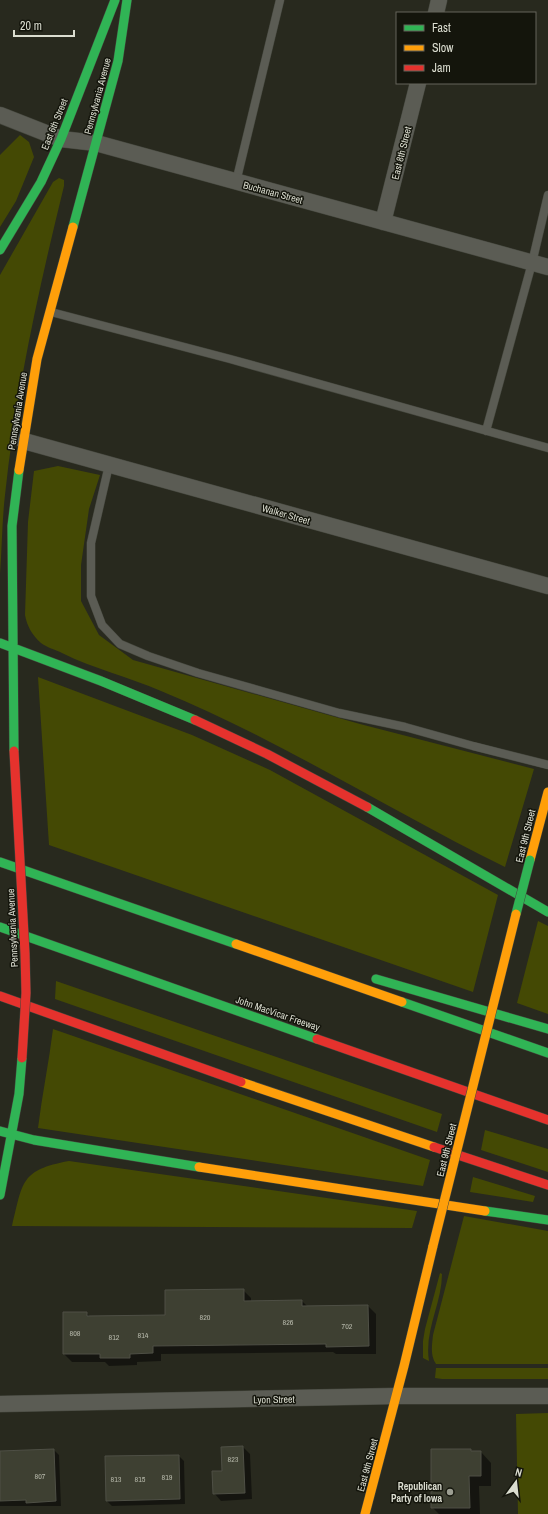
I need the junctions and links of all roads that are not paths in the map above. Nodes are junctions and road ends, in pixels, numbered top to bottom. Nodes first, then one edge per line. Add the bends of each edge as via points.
1 (115, 0) edge
2 (127, 0) edge
3 (280, 0) edge
4 (439, 0) edge
5 (436, 12) edge
6 (418, 84) edge
7 (0, 114) edge
8 (61, 139) junction
9 (96, 143) junction
10 (236, 182) junction
11 (548, 195) edge
12 (383, 222) junction
13 (0, 250) edge
14 (532, 263) junction
15 (548, 267) edge
16 (49, 311) junction
17 (486, 431) junction
18 (24, 441) junction
19 (548, 448) edge
20 (110, 465) junction
21 (548, 586) edge
22 (0, 643) edge
23 (12, 648) junction
24 (548, 765) edge
25 (548, 792) edge
26 (0, 862) edge
27 (548, 912) edge
28 (0, 927) edge
29 (209, 934) junction
30 (330, 967) dead end
31 (368, 977) dead end
32 (0, 996) edge
33 (548, 1029) edge
34 (548, 1053) edge
35 (548, 1120) edge
36 (0, 1131) edge
37 (12, 1135) junction
38 (548, 1185) edge
39 (0, 1194) edge
40 (548, 1220) edge
41 (396, 1396) junction
42 (548, 1396) edge
43 (0, 1404) edge
44 (365, 1514) edge

1 - 8 main road, East 6th Street
2 - 9 main road, Pennsylvania Avenue via 118,61
3 - 10 lane
4 - 5 street
6 - 12 street, East 8th Street
7 - 8 street, Buchanan Street
8 - 9 street, Buchanan Street
8 - 13 main road, East 6th Street via 41,182
9 - 10 street, Buchanan Street
9 - 16 main road, Pennsylvania Avenue
10 - 12 street, Buchanan Street
11 - 14 lane
12 - 14 street, Buchanan Street
14 - 15 street, Buchanan Street
14 - 17 lane
16 - 17 lane
16 - 18 main road, Pennsylvania Avenue via 37,359
17 - 19 lane
18 - 20 street, Walker Street
18 - 23 main road, Pennsylvania Avenue via 12,526
20 - 21 street, Walker Street
20 - 24 lane via 91,544 91,596 102,625 120,644 198,673 339,713 405,726
22 - 23 main road
23 - 27 main road via 117,687 266,753 334,789
23 - 37 main road, Pennsylvania Avenue, bridge via 14,751 25,952 22,1058
25 - 41 main road, East 9th Street, bridge
26 - 29 main road
28 - 35 main road, John MacVicar Freeway
29 - 30 main road
29 - 34 main road
31 - 33 main road
32 - 38 main road via 275,1094
36 - 37 main road
37 - 39 main road, Pennsylvania Avenue
37 - 40 main road via 283,1181
41 - 42 street, Lyon Street
41 - 43 street, Lyon Street
41 - 44 main road, East 9th Street

